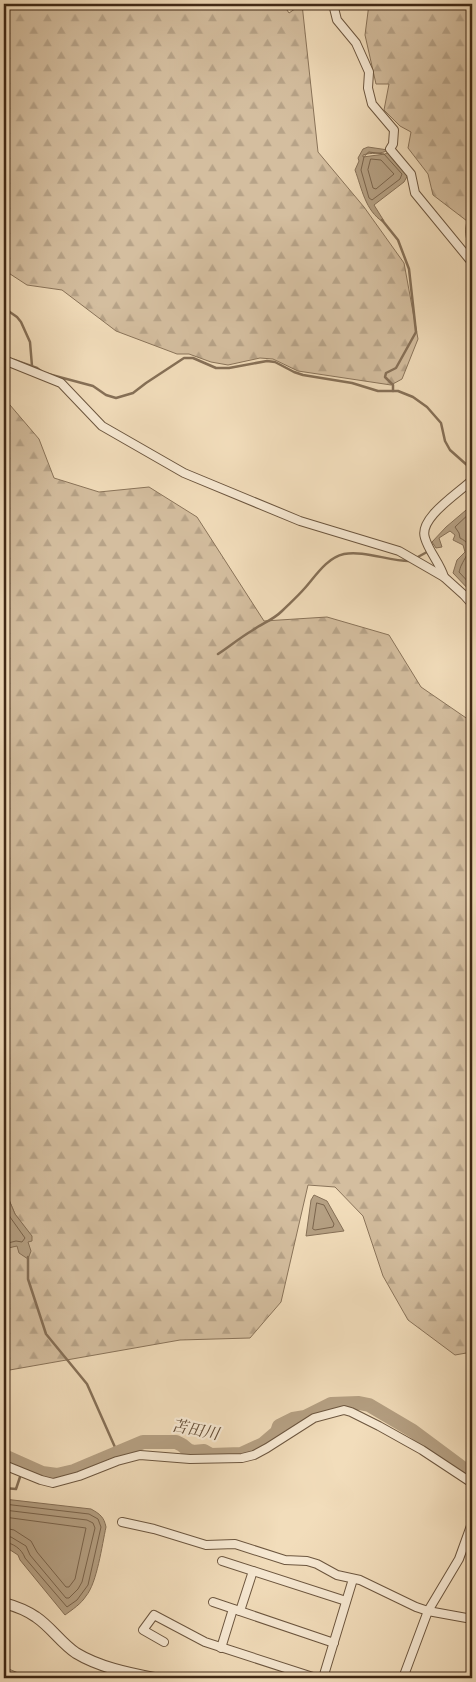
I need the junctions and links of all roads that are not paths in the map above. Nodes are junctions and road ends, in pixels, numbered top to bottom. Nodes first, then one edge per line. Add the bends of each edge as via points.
1 (333, 4) edge
2 (472, 265) edge
3 (4, 360) edge
4 (472, 480) edge
5 (444, 577) junction
6 (472, 604) edge
7 (4, 1465) edge
8 (472, 1483) edge
9 (122, 1522) dead end
10 (472, 1522) edge
11 (222, 1561) dead end
12 (253, 1571) junction
13 (353, 1579) junction
14 (346, 1601) junction
15 (213, 1602) dead end
16 (4, 1603) edge
17 (236, 1610) junction
18 (428, 1611) junction
19 (472, 1619) edge
20 (164, 1642) dead end
21 (334, 1643) junction
22 (221, 1648) junction
23 (154, 1678) edge
24 (316, 1678) edge
25 (324, 1678) edge
26 (404, 1678) edge

1 - 2 street via 337,20 356,43 369,72 372,104 394,130 390,149 412,174 415,193
3 - 5 street via 62,383 102,426 184,473 300,521 399,551
4 - 5 street via 428,519 423,530
5 - 6 street
7 - 8 street via 53,1483 140,1455 190,1459 242,1458 267,1448 314,1418 344,1410 388,1430
9 - 13 street via 206,1545 235,1544 285,1560 307,1561
10 - 18 street via 459,1559
11 - 12 street
12 - 14 street
12 - 17 street
13 - 14 street
13 - 18 street
14 - 21 street
15 - 17 street
16 - 23 street via 38,1618 83,1656 131,1674
17 - 21 street
17 - 22 street
18 - 19 street
18 - 26 street
20 - 22 street via 143,1630 154,1615
21 - 25 street
22 - 24 street

